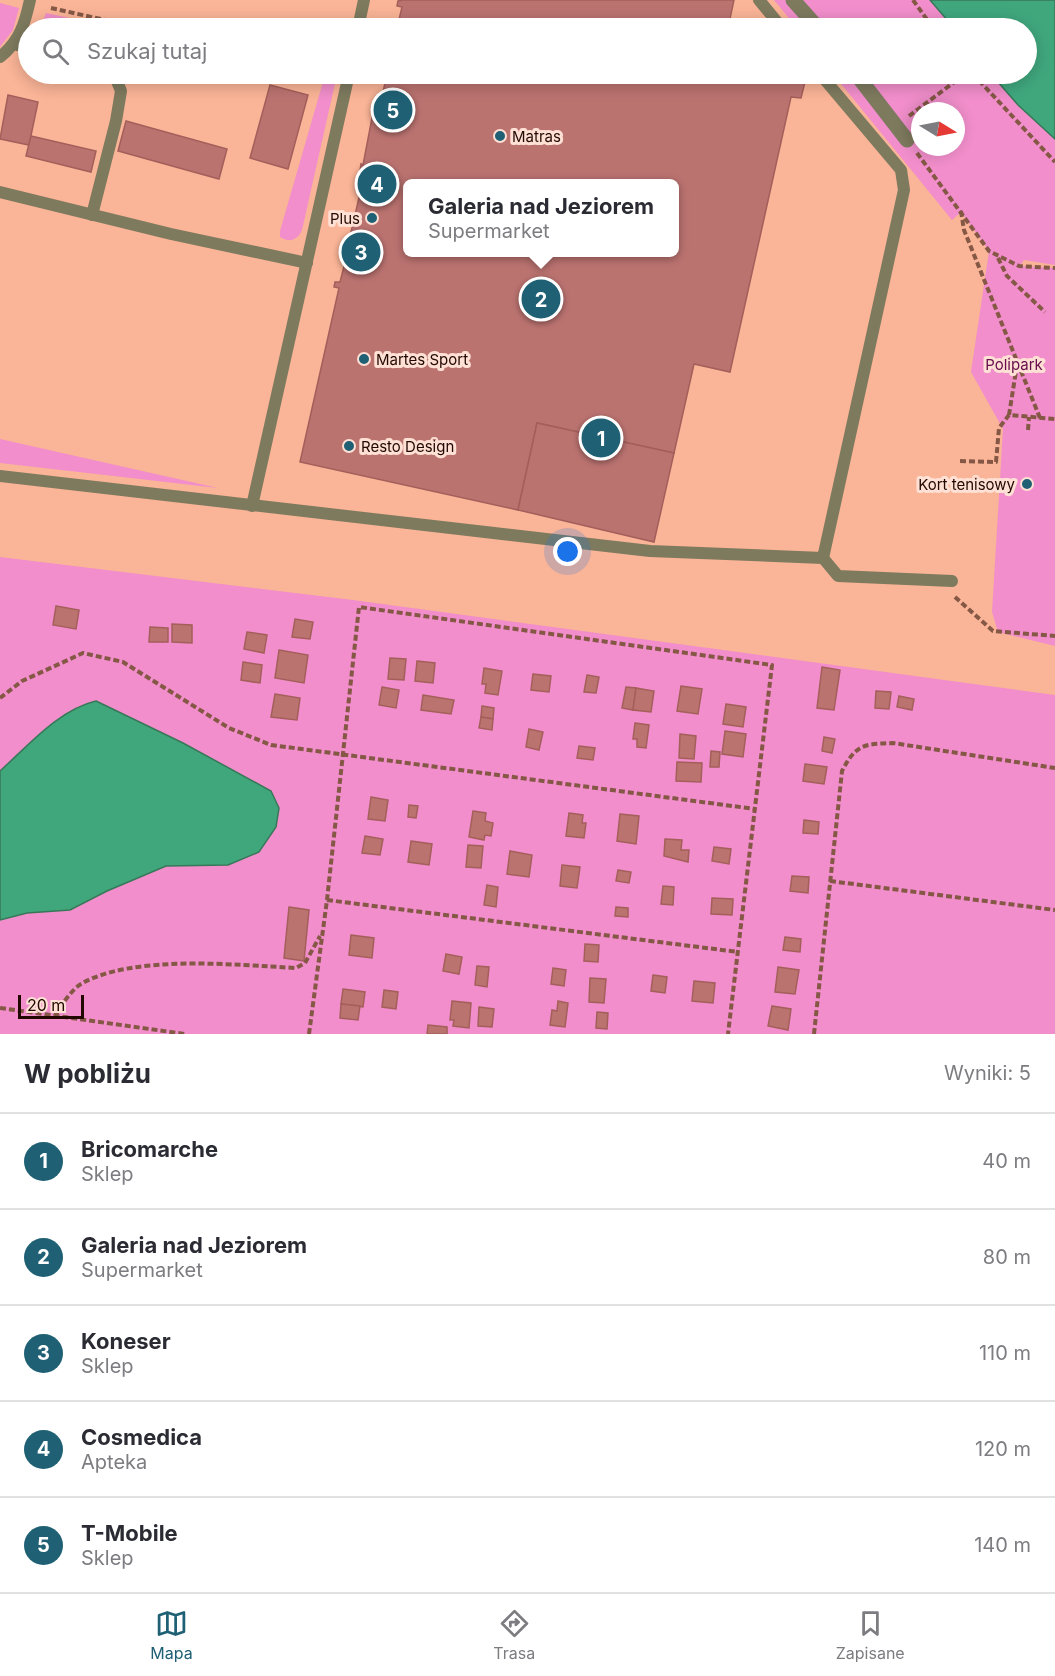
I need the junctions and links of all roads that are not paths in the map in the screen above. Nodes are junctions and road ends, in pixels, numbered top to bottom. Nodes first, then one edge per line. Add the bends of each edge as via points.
1 (30, 0) edge
2 (364, 0) edge
3 (759, 0) edge
4 (793, 0) edge
5 (27, 18) edge
6 (360, 18) edge
7 (774, 18) edge
8 (809, 18) edge
9 (18, 36) edge
10 (12, 46) junction
11 (18, 47) edge
12 (0, 57) edge
13 (118, 84) edge
14 (347, 84) edge
15 (828, 84) edge
16 (864, 84) edge
17 (908, 140) road end
18 (0, 192) edge
19 (92, 214) junction
20 (307, 263) junction
21 (0, 476) edge
22 (252, 506) junction
23 (822, 558) junction
24 (952, 581) road end

1 - 5 lane
2 - 6 lane
3 - 7 lane
4 - 8 street
9 - 10 lane
10 - 11 lane
10 - 12 lane
13 - 19 lane via 119,101
14 - 20 lane
15 - 23 lane via 901,170 904,190
16 - 17 street
18 - 19 lane
19 - 20 lane
20 - 22 lane
21 - 22 lane
22 - 23 lane via 650,551
23 - 24 lane via 838,576

